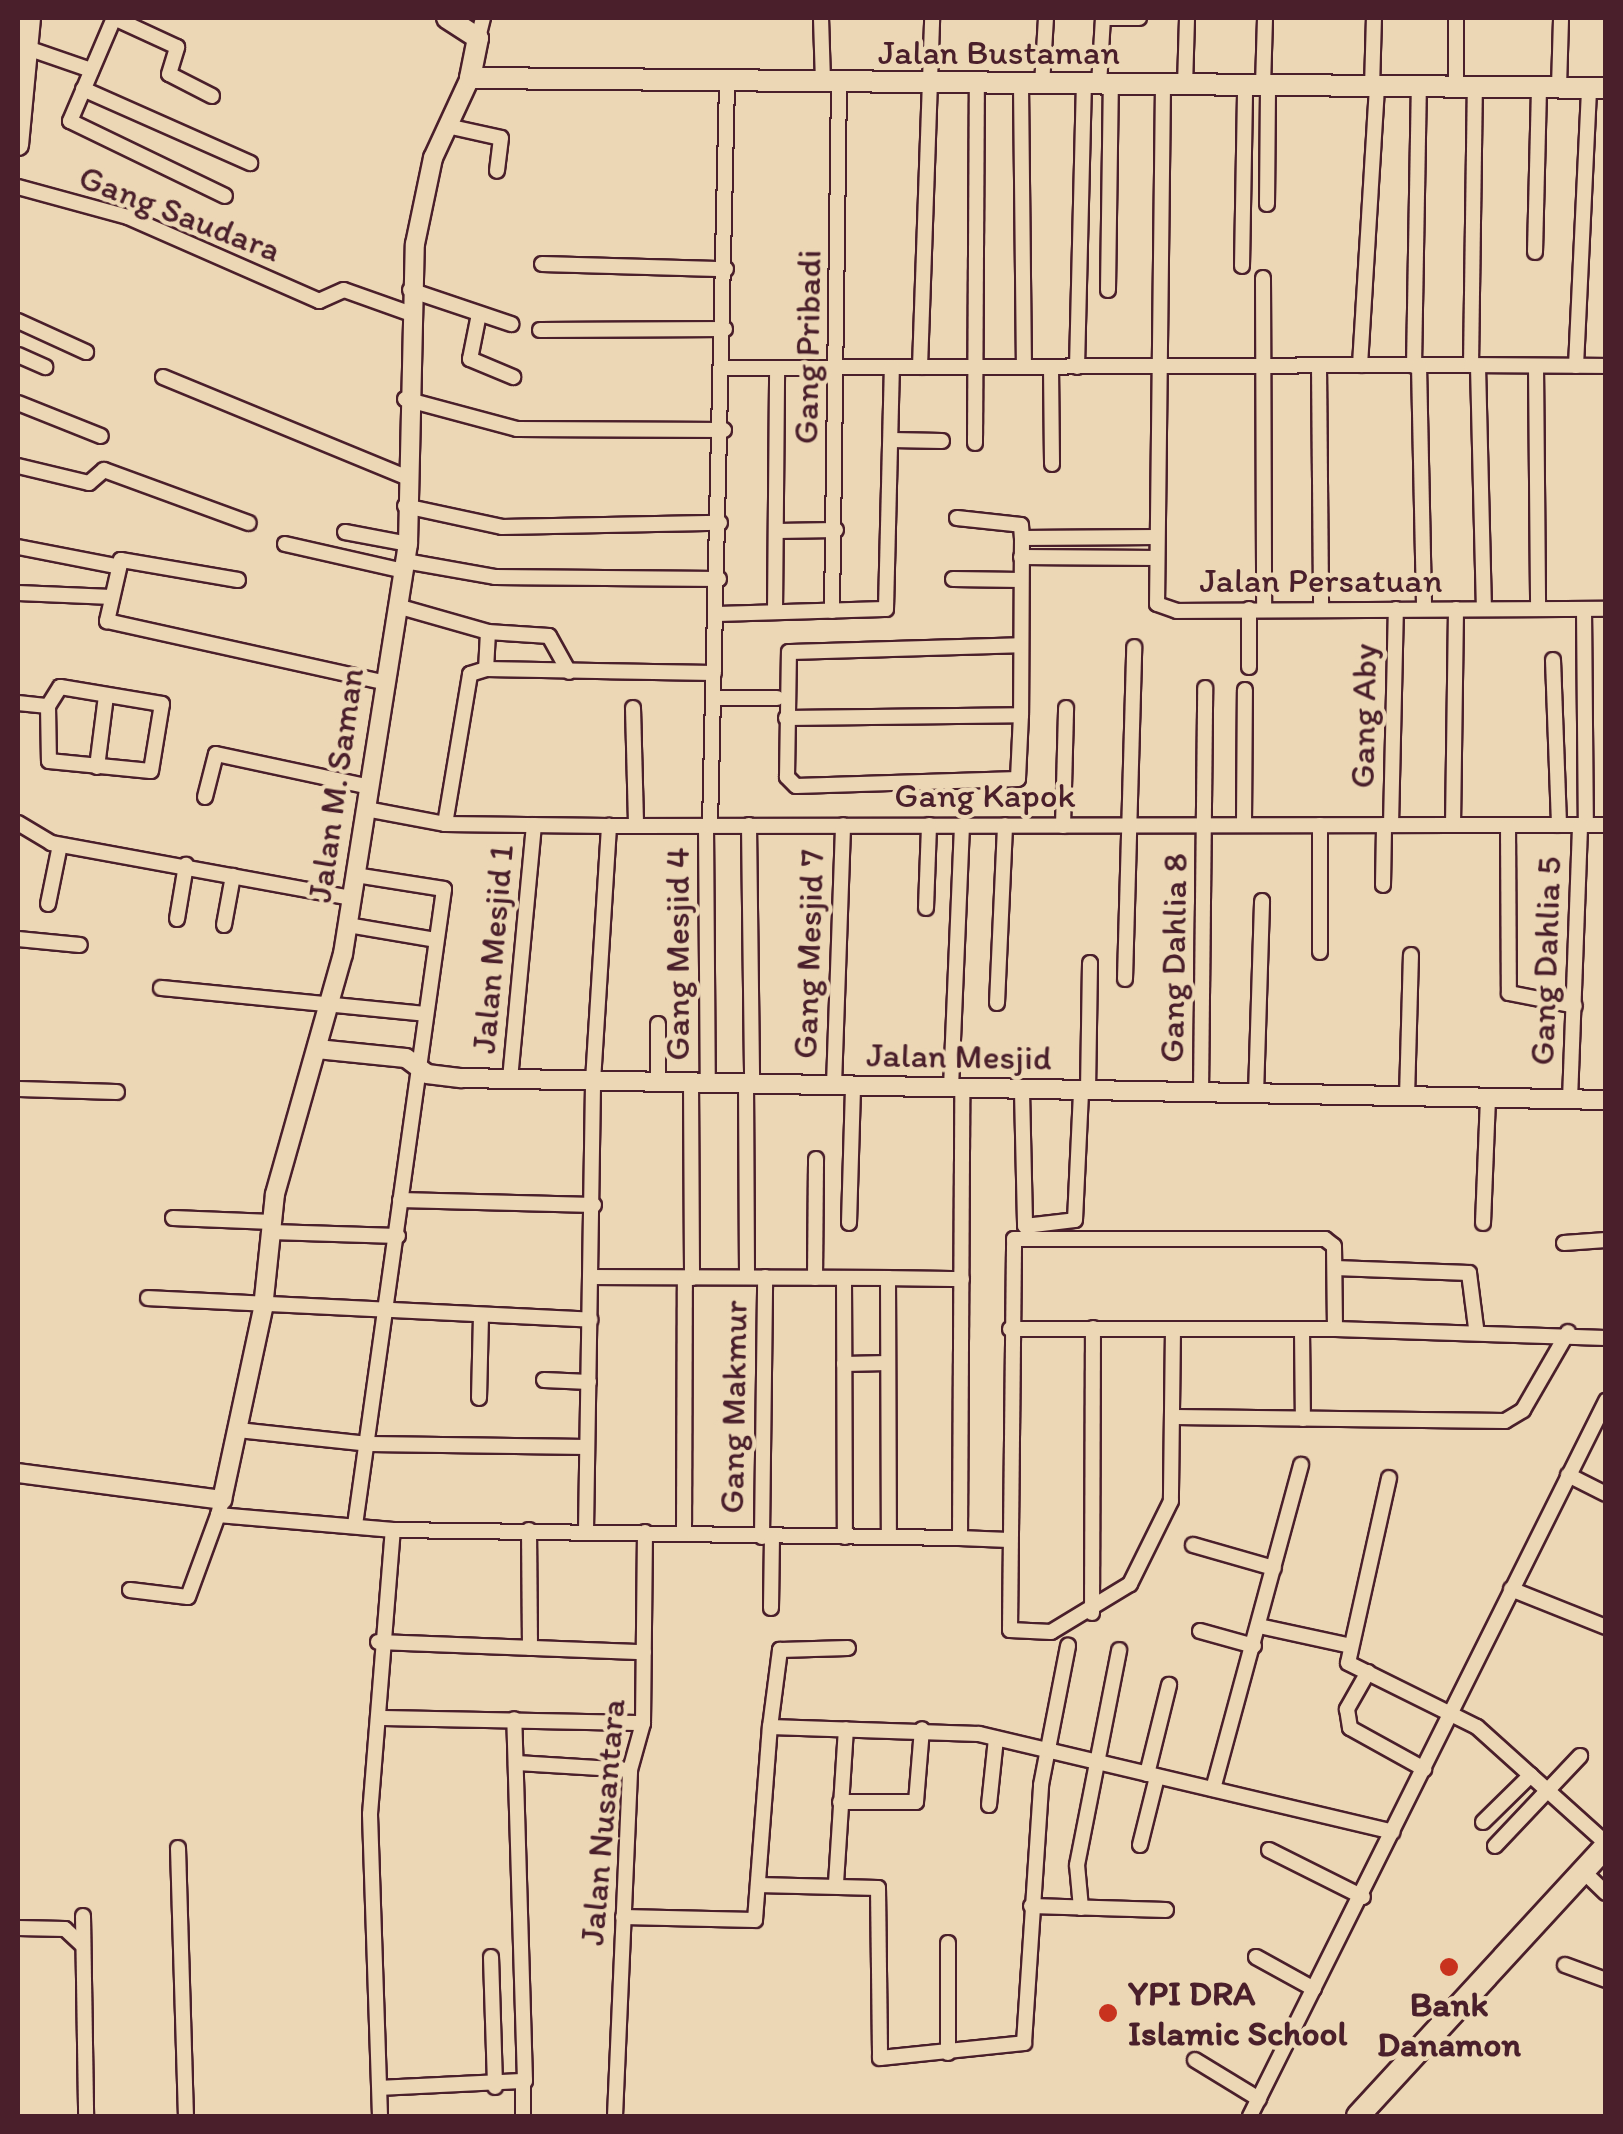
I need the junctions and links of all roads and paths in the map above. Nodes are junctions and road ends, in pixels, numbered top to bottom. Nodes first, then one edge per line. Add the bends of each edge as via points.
1 (30, 18) edge
2 (448, 18) edge
3 (821, 18) edge
4 (932, 18) edge
5 (1046, 18) edge
6 (1139, 18) edge
7 (1187, 18) edge
8 (1265, 18) edge
9 (1374, 18) edge
10 (1456, 18) edge
11 (1561, 18) edge
12 (480, 28) edge
13 (27, 48) junction
14 (91, 70) junction
15 (470, 78) junction
16 (727, 82) junction
17 (831, 83) junction
18 (931, 84) junction
19 (977, 84) junction
20 (1032, 85) junction
21 (1098, 85) junction
22 (1164, 85) junction
23 (1185, 86) junction
24 (1259, 86) junction
25 (1549, 87) junction
26 (1375, 88) junction
27 (1419, 88) junction
28 (1466, 88) junction
29 (1597, 88) edge
30 (83, 89) junction
31 (212, 96) dead end
32 (447, 126) junction
33 (18, 144) edge
34 (250, 163) dead end
35 (497, 171) dead end
36 (18, 188) edge
37 (225, 196) dead end
38 (1267, 204) dead end
39 (1535, 252) dead end
40 (542, 264) dead end
41 (1242, 266) dead end
42 (726, 269) junction
43 (1263, 278) dead end
44 (410, 290) junction
45 (1108, 290) dead end
46 (409, 313) junction
47 (479, 314) junction
48 (18, 321) edge
49 (511, 324) dead end
50 (726, 329) junction
51 (540, 330) dead end
52 (86, 352) dead end
53 (18, 355) edge
54 (1360, 365) junction
55 (46, 366) dead end
56 (975, 366) junction
57 (1077, 366) junction
58 (1164, 366) junction
59 (1264, 366) junction
60 (1319, 366) junction
61 (1416, 366) junction
62 (1474, 366) junction
63 (1536, 366) junction
64 (1576, 366) junction
65 (1606, 366) edge
66 (892, 367) junction
67 (920, 367) junction
68 (1024, 367) junction
69 (1050, 367) junction
70 (725, 368) junction
71 (776, 368) junction
72 (838, 368) junction
73 (162, 377) dead end
74 (513, 378) dead end
75 (405, 399) junction
76 (18, 403) edge
77 (724, 430) junction
78 (101, 436) dead end
79 (892, 440) junction
80 (942, 441) dead end
81 (975, 443) dead end
82 (1052, 464) dead end
83 (18, 466) edge
84 (403, 476) junction
85 (406, 506) junction
86 (957, 518) dead end
87 (250, 523) dead end
88 (720, 523) junction
89 (777, 530) junction
90 (836, 530) junction
91 (345, 532) dead end
92 (1157, 537) junction
93 (1022, 538) junction
94 (1088, 538) junction
95 (286, 544) dead end
96 (18, 547) edge
97 (1022, 557) junction
98 (1087, 557) junction
99 (1156, 558) junction
100 (406, 559) junction
101 (116, 566) junction
102 (719, 578) junction
103 (953, 579) dead end
104 (238, 580) dead end
105 (1022, 580) junction
106 (18, 593) edge
107 (112, 596) junction
108 (397, 606) junction
109 (1424, 608) junction
110 (1257, 609) junction
111 (1321, 609) junction
112 (1396, 609) junction
113 (1456, 609) junction
114 (1484, 609) junction
115 (1538, 609) junction
116 (1584, 609) junction
117 (1606, 609) edge
118 (832, 611) junction
119 (775, 612) junction
120 (716, 614) junction
121 (488, 632) junction
122 (1022, 645) junction
123 (1134, 648) dead end
124 (1553, 660) dead end
125 (1249, 667) dead end
126 (486, 669) junction
127 (568, 672) junction
128 (714, 673) junction
129 (382, 682) junction
130 (1205, 688) dead end
131 (1244, 690) dead end
132 (106, 696) junction
133 (713, 698) junction
134 (777, 698) dead end
135 (18, 703) edge
136 (48, 706) junction
137 (633, 708) dead end
138 (1066, 708) dead end
139 (1022, 715) junction
140 (786, 718) junction
141 (97, 767) junction
142 (370, 787) junction
143 (204, 796) dead end
144 (366, 809) junction
145 (1244, 823) junction
146 (18, 824) edge
147 (445, 824) junction
148 (534, 825) junction
149 (636, 825) junction
150 (749, 825) junction
151 (842, 825) junction
152 (929, 825) junction
153 (1004, 825) junction
154 (1128, 825) junction
155 (1206, 825) junction
156 (1320, 825) junction
157 (1388, 825) junction
158 (1453, 825) junction
159 (1508, 825) junction
160 (1560, 825) junction
161 (1583, 825) junction
162 (1606, 825) edge
163 (609, 826) junction
164 (708, 826) junction
165 (962, 826) junction
166 (1063, 826) junction
167 (60, 845) junction
168 (186, 865) junction
169 (356, 875) junction
170 (233, 876) junction
171 (1383, 884) dead end
172 (352, 898) junction
173 (1262, 901) dead end
174 (48, 904) dead end
175 (926, 908) dead end
176 (177, 919) dead end
177 (224, 924) dead end
178 (348, 924) junction
179 (18, 939) edge
180 (436, 940) junction
181 (80, 945) dead end
182 (1320, 952) dead end
183 (1411, 955) dead end
184 (1090, 963) dead end
185 (1125, 980) dead end
186 (161, 988) dead end
187 (996, 1002) dead end
188 (331, 1004) junction
189 (1575, 1006) junction
190 (426, 1014) junction
191 (658, 1024) dead end
192 (318, 1049) junction
193 (419, 1067) junction
194 (510, 1079) junction
195 (593, 1080) junction
196 (658, 1081) junction
197 (699, 1082) junction
198 (749, 1083) junction
199 (834, 1085) junction
200 (853, 1086) junction
201 (956, 1088) junction
202 (18, 1089) edge
203 (1022, 1090) junction
204 (1084, 1091) junction
205 (117, 1092) dead end
206 (1201, 1092) junction
207 (1256, 1094) junction
208 (1407, 1097) junction
209 (1488, 1098) junction
210 (1570, 1100) junction
211 (1606, 1100) edge
212 (816, 1159) dead end
213 (400, 1200) junction
214 (594, 1204) junction
215 (173, 1218) dead end
216 (849, 1223) dead end
217 (1483, 1224) dead end
218 (272, 1227) junction
219 (398, 1236) junction
220 (1606, 1240) edge
221 (1564, 1243) dead end
222 (1335, 1268) junction
223 (764, 1277) junction
224 (592, 1278) junction
225 (688, 1278) junction
226 (747, 1278) junction
227 (815, 1278) junction
228 (844, 1278) junction
229 (888, 1278) junction
230 (962, 1279) junction
231 (148, 1298) dead end
232 (263, 1308) junction
233 (387, 1316) junction
234 (480, 1317) junction
235 (590, 1320) junction
236 (1092, 1328) junction
237 (1476, 1328) junction
238 (1010, 1329) junction
239 (1172, 1329) junction
240 (1335, 1329) junction
241 (1302, 1330) junction
242 (1568, 1332) junction
243 (1606, 1338) edge
244 (844, 1364) junction
245 (888, 1364) junction
246 (544, 1380) dead end
247 (589, 1382) junction
248 (479, 1398) dead end
249 (1606, 1401) edge
250 (1174, 1417) junction
251 (1303, 1418) junction
252 (238, 1430) junction
253 (370, 1444) junction
254 (587, 1447) junction
255 (1301, 1465) dead end
256 (18, 1473) edge
257 (1568, 1475) junction
258 (1389, 1478) dead end
259 (1606, 1494) edge
260 (220, 1507) junction
261 (356, 1526) junction
262 (393, 1530) junction
263 (529, 1530) junction
264 (586, 1530) junction
265 (645, 1532) junction
266 (684, 1532) junction
267 (767, 1536) junction
268 (845, 1536) junction
269 (889, 1537) junction
270 (960, 1538) junction
271 (1008, 1540) junction
272 (1193, 1545) dead end
273 (1274, 1568) junction
274 (1512, 1589) junction
275 (130, 1590) dead end
276 (771, 1608) dead end
277 (1092, 1613) junction
278 (1260, 1626) junction
279 (1606, 1627) edge
280 (1200, 1630) dead end
281 (378, 1642) junction
282 (1068, 1646) dead end
283 (1254, 1646) junction
284 (1346, 1646) junction
285 (530, 1648) junction
286 (848, 1648) dead end
287 (1119, 1650) dead end
288 (644, 1652) junction
289 (1368, 1672) junction
290 (1169, 1685) dead end
291 (1452, 1712) junction
292 (378, 1718) junction
293 (514, 1719) junction
294 (644, 1723) junction
295 (770, 1727) junction
296 (846, 1729) junction
297 (922, 1729) junction
298 (996, 1738) junction
299 (1052, 1752) junction
300 (1580, 1756) dead end
301 (1096, 1760) junction
302 (516, 1762) junction
303 (1424, 1769) junction
304 (630, 1770) junction
305 (1530, 1774) junction
306 (1152, 1776) junction
307 (1213, 1789) junction
308 (1547, 1790) junction
309 (840, 1802) junction
310 (989, 1805) dead end
311 (1482, 1822) dead end
312 (1394, 1832) junction
313 (1606, 1844) edge
314 (1140, 1845) dead end
315 (1495, 1846) dead end
316 (178, 1848) dead end
317 (1269, 1850) dead end
318 (1582, 1870) junction
319 (836, 1883) junction
320 (758, 1885) junction
321 (1606, 1893) edge
322 (1363, 1897) junction
323 (1031, 1906) junction
324 (1082, 1908) junction
325 (1166, 1910) dead end
326 (83, 1916) dead end
327 (623, 1918) junction
328 (18, 1928) edge
329 (948, 1943) dead end
330 (81, 1944) junction
331 (1256, 1957) dead end
332 (491, 1958) dead end
333 (1565, 1965) dead end
334 (1606, 1980) edge
335 (1314, 1989) junction
336 (948, 2053) junction
337 (1196, 2060) dead end
338 (524, 2083) junction
339 (495, 2087) junction
340 (380, 2088) junction
341 (1259, 2099) junction
342 (86, 2116) edge
343 (186, 2116) edge
344 (380, 2116) edge
345 (522, 2116) edge
346 (616, 2116) edge
347 (1250, 2116) edge
348 (1358, 2116) edge

1 - 13 main road
2 - 12 main road
3 - 17 street, Gang Pribadi
4 - 18 street
5 - 20 street
6 - 21 street via 1103,18
7 - 23 street
8 - 24 street
9 - 26 street
10 - 28 street
11 - 25 street
12 - 15 main road
13 - 14 street
13 - 33 main road
14 - 30 street
14 - 31 street via 117,18 177,47 169,74
15 - 16 main road, Jalan Bustaman
15 - 32 street, Jalan M. Saman
16 - 17 main road, Jalan Bustaman
16 - 42 street, Gang Mesjid 4
17 - 18 main road, Jalan Bustaman
17 - 72 street, Gang Pribadi
18 - 19 main road, Jalan Bustaman
18 - 67 street
19 - 20 main road, Jalan Bustaman
19 - 56 street
20 - 21 main road, Jalan Bustaman
20 - 68 street
21 - 22 main road, Jalan Bustaman
21 - 45 street
21 - 57 street
22 - 23 main road, Jalan Bustaman
22 - 58 street, Jalan Persatuan
23 - 24 main road, Jalan Bustaman via 1218,76
24 - 26 main road, Jalan Bustaman
24 - 38 street
24 - 41 street
25 - 28 main road, Jalan Bustaman
25 - 29 main road, Jalan Bustaman
25 - 39 street
26 - 27 main road, Jalan Bustaman
26 - 54 street
27 - 28 main road, Jalan Bustaman
27 - 61 street
28 - 62 street
29 - 64 street
30 - 34 street
30 - 37 street via 70,121
32 - 35 street via 501,138
32 - 44 street, Jalan M. Saman
36 - 46 street, Gang Saudara via 128,217 319,302 344,290
40 - 42 street
42 - 50 street, Gang Mesjid 4
43 - 59 street
44 - 46 street, Jalan M. Saman
44 - 47 street
46 - 75 street, Jalan M. Saman
47 - 49 street
47 - 74 street via 470,359
48 - 52 street
50 - 51 street
50 - 70 street, Gang Mesjid 4
53 - 55 street
54 - 60 street
54 - 61 street
56 - 67 street
56 - 68 street
56 - 81 street
57 - 58 street
57 - 69 street
58 - 59 street
58 - 92 street, Jalan Persatuan
59 - 60 street
59 - 110 street
60 - 111 street
61 - 62 street
61 - 109 street
62 - 63 street
62 - 114 street
63 - 64 street
63 - 115 street
64 - 65 street
66 - 67 street
66 - 72 street
66 - 79 street
68 - 69 street
69 - 82 street
70 - 71 street
70 - 77 street, Gang Mesjid 4
71 - 72 street
71 - 89 street
72 - 90 street, Gang Pribadi
73 - 84 street
75 - 77 street via 517,429
75 - 84 street, Jalan M. Saman
76 - 78 street
77 - 88 street, Gang Mesjid 4
79 - 80 street
79 - 118 street via 888,606
83 - 87 street via 88,483 104,470
84 - 85 street, Jalan M. Saman
85 - 88 street via 502,527
85 - 100 street, Jalan M. Saman
86 - 93 street via 1014,519
88 - 102 street, Gang Mesjid 4
89 - 90 street
89 - 119 street
90 - 118 street, Gang Pribadi
91 - 100 street
92 - 94 street
92 - 99 street, Jalan Persatuan
93 - 94 street
93 - 97 street
94 - 98 street
95 - 100 street
96 - 101 street
97 - 98 street
97 - 105 street
98 - 99 street
99 - 110 street, Jalan Persatuan via 1154,594 1165,610
100 - 102 street via 495,577
100 - 108 street, Jalan M. Saman
101 - 104 street via 126,559
101 - 107 street
102 - 120 street, Gang Mesjid 4
103 - 105 street
105 - 122 street
106 - 107 street
107 - 129 street via 106,621
108 - 121 street
108 - 129 street, Jalan M. Saman
109 - 112 street, Jalan Persatuan
109 - 113 street, Jalan Persatuan
110 - 111 street, Jalan Persatuan
110 - 125 street
111 - 112 street, Jalan Persatuan
112 - 157 street, Gang Aby
113 - 114 street, Jalan Persatuan
113 - 158 street
114 - 115 street, Jalan Persatuan
115 - 116 street, Jalan Persatuan
116 - 117 street, Jalan Persatuan
116 - 161 street, Gang Dahlia 5
118 - 119 street
119 - 120 street
120 - 128 street, Gang Mesjid 4
121 - 126 street
121 - 127 street via 549,636
122 - 139 street
122 - 140 street via 796,649 786,659
123 - 154 street
124 - 160 street
126 - 127 street
126 - 147 street via 470,674
127 - 128 street
128 - 133 street, Gang Mesjid 4
129 - 142 street, Jalan M. Saman
130 - 155 street, Gang Dahlia 8
131 - 145 street
132 - 136 street via 56,688
132 - 141 street
132 - 141 street via 165,709 152,771
133 - 134 street
133 - 164 street, Gang Mesjid 4
135 - 136 street
136 - 141 street via 46,758
137 - 149 street
138 - 166 street
139 - 140 street
139 - 140 street via 1020,775 992,784 796,786 787,778
142 - 143 street via 216,754
142 - 144 street, Jalan M. Saman
144 - 147 street, Gang Kapok
144 - 169 street, Jalan M. Saman
145 - 155 street, Gang Kapok
145 - 156 street, Gang Kapok
146 - 167 street
147 - 148 street, Gang Kapok
148 - 163 street, Gang Kapok
148 - 194 street, Jalan Mesjid 1
149 - 163 street, Gang Kapok
149 - 164 street, Gang Kapok
150 - 151 street, Gang Kapok
150 - 164 street, Gang Kapok
150 - 198 street
151 - 152 street, Gang Kapok
151 - 199 street, Gang Mesjid 7
152 - 165 street, Gang Kapok
152 - 175 street
153 - 165 street, Gang Kapok
153 - 166 street, Gang Kapok
153 - 187 street
154 - 155 street, Gang Kapok
154 - 166 street, Gang Kapok
154 - 185 street
155 - 206 street, Gang Dahlia 8
156 - 157 street, Gang Kapok
156 - 182 street
157 - 158 street, Gang Kapok
157 - 171 street, Gang Aby
158 - 159 street, Gang Kapok
159 - 160 street, Gang Kapok
159 - 189 street via 1509,993
160 - 161 street, Gang Kapok
161 - 162 street, Gang Kapok
161 - 189 street, Gang Dahlia 5
163 - 195 street
164 - 197 street, Gang Mesjid 4
165 - 201 street
167 - 168 street
167 - 174 street
168 - 170 street
168 - 176 street
169 - 172 street, Jalan M. Saman
169 - 180 street via 444,889
170 - 172 street
170 - 177 street
172 - 178 street, Jalan M. Saman
173 - 207 street
178 - 180 street
178 - 188 street, Jalan M. Saman
179 - 181 street
180 - 190 street
183 - 208 street
184 - 204 street
186 - 188 street
188 - 190 street
188 - 192 street, Jalan M. Saman
189 - 210 street, Gang Dahlia 5
190 - 193 street
191 - 196 street
192 - 193 street, Jalan Mesjid via 406,1058
192 - 218 street, Jalan M. Saman
193 - 194 street, Jalan Mesjid
193 - 213 street
194 - 195 street, Jalan Mesjid
195 - 196 street, Jalan Mesjid
195 - 214 street
196 - 197 street, Jalan Mesjid
197 - 198 street, Jalan Mesjid
197 - 225 street, Gang Mesjid 4
198 - 199 street, Jalan Mesjid
198 - 226 street
199 - 200 street, Jalan Mesjid
200 - 201 street, Jalan Mesjid
200 - 216 street
201 - 203 street, Jalan Mesjid
201 - 230 street
202 - 205 street
203 - 204 street, Jalan Mesjid
203 - 204 street via 1026,1226 1076,1220
204 - 206 street, Jalan Mesjid
206 - 207 street, Jalan Mesjid
207 - 208 street, Jalan Mesjid
208 - 209 street, Jalan Mesjid
209 - 210 street, Jalan Mesjid
209 - 217 street
210 - 211 street, Jalan Mesjid
212 - 227 street
213 - 214 street
213 - 219 street
214 - 224 street
215 - 218 street
218 - 219 street
218 - 232 street, Jalan M. Saman
219 - 233 street
220 - 221 street
222 - 237 street via 1469,1273
222 - 238 street via 1325,1239 1018,1237 1008,1248
222 - 240 street
223 - 226 street
223 - 227 street
223 - 267 street, Gang Makmur
224 - 225 street
224 - 235 street
225 - 226 street
225 - 266 street, Gang Mesjid 4
227 - 228 street
228 - 229 street
228 - 244 street
229 - 230 street
229 - 245 street
230 - 270 street
231 - 232 street
232 - 233 street
232 - 252 street, Jalan M. Saman
233 - 234 street
233 - 253 street
234 - 235 street
234 - 248 street
235 - 247 street
236 - 238 street
236 - 239 street
236 - 277 street
237 - 240 street
237 - 242 street
238 - 271 street
239 - 241 street
239 - 250 street
240 - 241 street
241 - 251 street
242 - 243 street
242 - 251 street via 1511,1420
244 - 245 street
244 - 268 street
245 - 269 street
246 - 247 street
247 - 254 street
249 - 257 street
250 - 251 street
250 - 277 street via 1168,1512 1130,1584
252 - 253 street
252 - 260 street, Jalan M. Saman
253 - 254 street
253 - 261 street
254 - 264 street
255 - 273 street
256 - 260 street
257 - 259 street
257 - 274 street
258 - 284 street
260 - 261 street
260 - 275 street via 188,1597
261 - 262 street
262 - 263 street
262 - 281 street
263 - 264 street
263 - 285 street
264 - 265 street
265 - 266 street
265 - 288 street, Jalan Nusantara
266 - 267 street
267 - 268 street
267 - 276 street, Gang Makmur
268 - 269 street
269 - 270 street
270 - 271 street
271 - 277 street via 1010,1630 1051,1632
272 - 273 street
273 - 278 street
274 - 279 street
274 - 291 street
278 - 283 street
278 - 284 street
280 - 283 street
281 - 285 street
281 - 292 street
282 - 299 street
283 - 307 street
284 - 289 street via 1348,1663
285 - 288 street
286 - 295 street via 780,1650
287 - 301 street
288 - 294 street, Jalan Nusantara
289 - 291 street
289 - 303 street via 1347,1709 1350,1728
290 - 306 street
291 - 303 street
291 - 305 street
292 - 293 street
292 - 340 street via 370,1814
293 - 294 street
293 - 302 street
294 - 304 street, Jalan Nusantara
295 - 296 street
295 - 320 street
296 - 297 street
296 - 309 street
297 - 298 street
297 - 309 street via 916,1802
298 - 299 street
298 - 310 street
299 - 301 street
299 - 323 street
300 - 308 street
301 - 306 street
301 - 324 street via 1077,1865
302 - 304 street
302 - 338 street
303 - 312 street
304 - 327 street, Jalan Nusantara
305 - 308 street
305 - 311 street
306 - 307 street
306 - 314 street
307 - 312 street
308 - 313 street
308 - 315 street
309 - 319 street
312 - 322 street
313 - 318 highway
316 - 343 street
317 - 322 street
318 - 321 street
318 - 348 highway
319 - 320 street
319 - 336 street via 869,1882 880,1892 877,2055
320 - 327 street via 751,1923
322 - 335 street
323 - 324 street
323 - 336 street via 1026,2040
324 - 325 street
326 - 330 street
327 - 346 street, Jalan Nusantara
328 - 330 street via 65,1929
329 - 336 street
330 - 342 street
331 - 335 street
332 - 339 street
333 - 334 street
335 - 341 street
337 - 341 street
338 - 339 street
338 - 345 street
339 - 340 street
340 - 344 street
341 - 347 street

